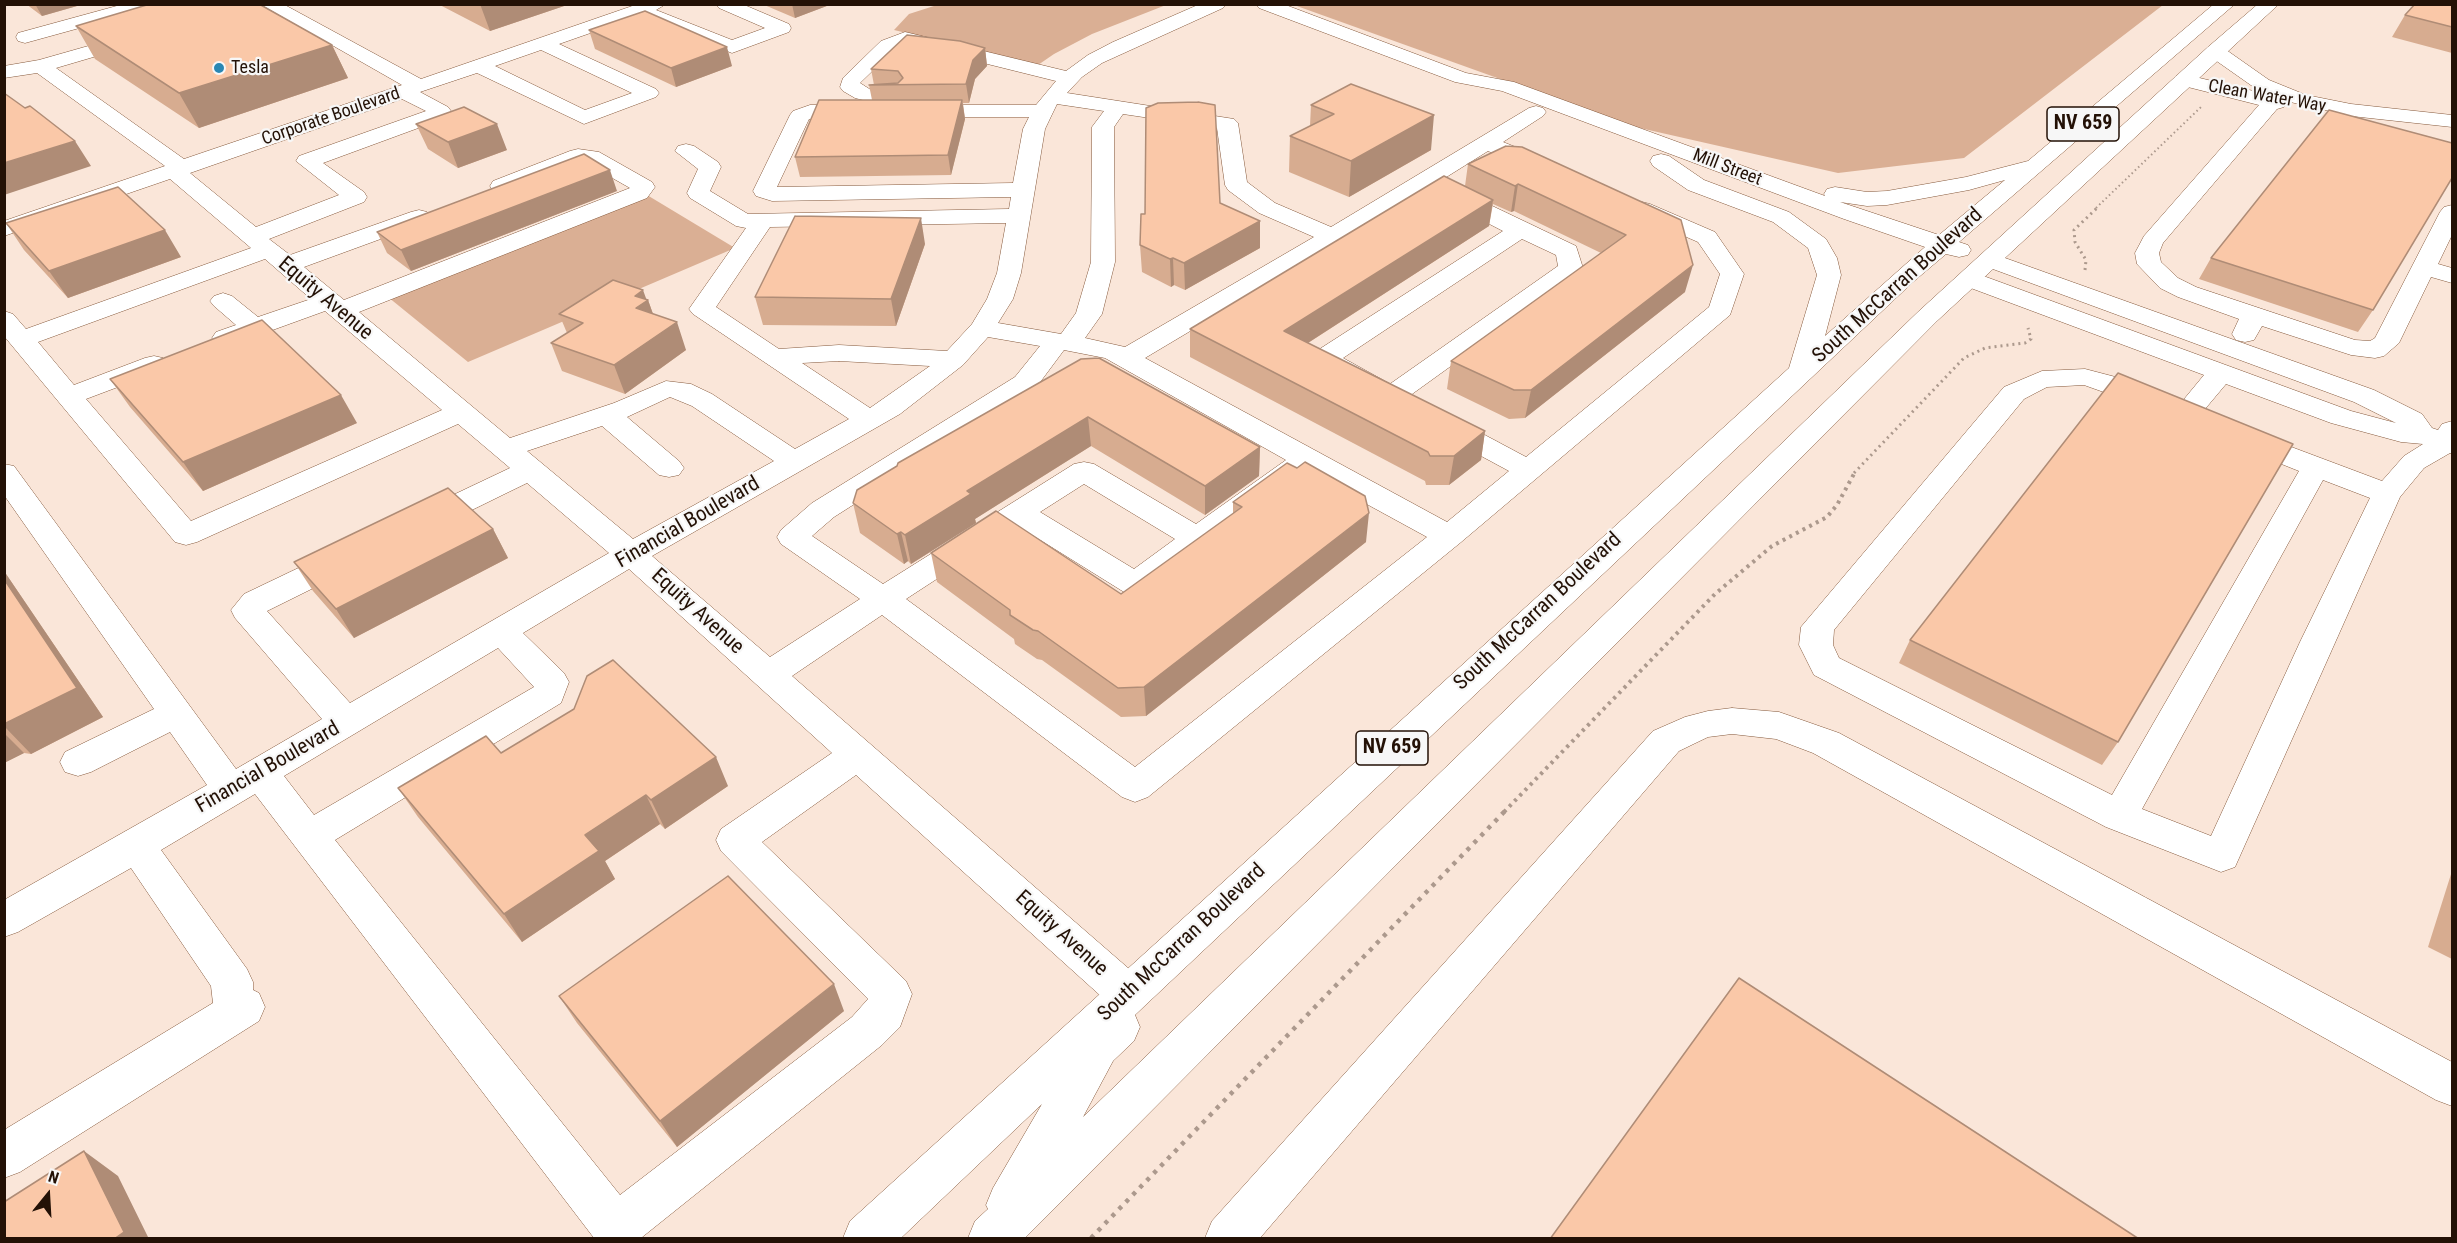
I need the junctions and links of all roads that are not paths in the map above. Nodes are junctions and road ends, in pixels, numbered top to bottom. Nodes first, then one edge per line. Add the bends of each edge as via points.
1 (146, 4) edge
2 (269, 4) edge
3 (725, 4) edge
4 (1217, 4) edge
5 (1265, 4) edge
6 (2226, 4) edge
7 (2270, 4) edge
8 (648, 8) edge
9 (152, 34) edge
10 (4, 44) edge
11 (543, 44) junction
12 (2215, 51) junction
13 (41, 66) junction
14 (479, 66) junction
15 (4, 72) edge
16 (1462, 78) junction
17 (2183, 80) junction
18 (412, 89) junction
19 (1054, 95) junction
20 (2272, 102) junction
21 (1118, 106) junction
22 (2351, 110) junction
23 (1536, 112) junction
24 (2452, 121) edge
25 (1488, 143) junction
26 (686, 151) dead end
27 (1661, 161) junction
28 (1710, 161) junction
29 (2038, 163) junction
30 (178, 170) junction
31 (1565, 176) edge
32 (1424, 182) junction
33 (1024, 190) junction
34 (480, 194) edge
35 (1620, 199) edge
36 (437, 210) edge
37 (1019, 216) junction
38 (763, 220) junction
39 (2450, 220) edge
40 (4, 229) edge
41 (1520, 230) junction
42 (1332, 236) junction
43 (1866, 241) dead end
44 (269, 250) junction
45 (1920, 253) junction
46 (2424, 267) junction
47 (1980, 270) junction
48 (2452, 276) edge
49 (223, 302) dead end
50 (334, 306) junction
51 (2254, 315) junction
52 (255, 328) junction
53 (982, 328) junction
54 (13, 329) edge
55 (1062, 342) junction
56 (2237, 349) junction
57 (773, 357) junction
58 (1125, 357) junction
59 (954, 359) junction
60 (1800, 373) junction
61 (2220, 373) junction
62 (69, 396) junction
63 (1391, 396) junction
64 (461, 412) junction
65 (607, 414) junction
66 (2185, 415) junction
67 (869, 420) junction
68 (2443, 438) edge
69 (505, 449) junction
70 (1306, 459) junction
71 (795, 462) junction
72 (669, 468) dead end
73 (2315, 468) junction
74 (530, 470) junction
75 (1529, 470) junction
76 (4, 473) edge
77 (2387, 494) junction
78 (1018, 512) junction
79 (1449, 536) junction
80 (1198, 538) junction
81 (632, 554) junction
82 (883, 599) junction
83 (501, 631) junction
84 (768, 675) junction
85 (177, 713) junction
86 (346, 722) junction
87 (858, 754) junction
88 (78, 762) dead end
89 (246, 781) junction
90 (2119, 816) junction
91 (310, 836) junction
92 (136, 845) junction
93 (4, 920) edge
94 (1128, 994) junction
95 (2452, 1085) edge
96 (4, 1156) edge
97 (992, 1238) edge
98 (867, 1239) edge
99 (1229, 1239) edge

1 - 10 main road via 19,30
2 - 18 main road
3 - 8 main road via 782,28 732,47
4 - 19 main road via 1095,59
5 - 16 main road, Mill Street
6 - 29 main road, South McCarran Boulevard / NV 659
7 - 12 main road, South McCarran Boulevard / NV 659
8 - 11 main road, Corporate Boulevard
9 - 13 main road
11 - 14 main road, Corporate Boulevard
11 - 14 main road via 649,93 584,118
12 - 17 main road, South McCarran Boulevard / NV 659
12 - 22 main road, Clean Water Way via 2274,90
13 - 15 main road
13 - 30 main road, Equity Avenue
14 - 18 main road, Corporate Boulevard
16 - 23 main road, Mill Street via 1484,93
16 - 28 main road, Mill Street via 1507,86
17 - 20 main road, Clean Water Way
17 - 47 main road, South McCarran Boulevard / NV 659
18 - 30 main road, Corporate Boulevard
18 - 44 main road via 441,111 307,161 356,197
19 - 19 main road via 904,39 888,45 850,82 850,87 871,96
19 - 21 main road
19 - 33 main road, Financial Boulevard via 1034,129
19 - 33 main road via 810,111 800,115 764,191 772,194
20 - 22 main road, Clean Water Way
20 - 51 main road via 2152,241 2147,253 2150,264 2169,283
21 - 42 main road via 1227,123 1236,185 1267,208
21 - 55 main road via 1103,127 1103,262 1089,314
22 - 24 main road, Clean Water Way
23 - 25 main road
23 - 27 main road, Mill Street
25 - 31 main road
25 - 32 main road
26 - 38 main road via 710,167 698,193 744,221
27 - 43 main road, Mill Street
27 - 60 main road via 1696,185 1780,217 1818,244 1829,275
28 - 29 main road via 1827,193 1867,199 1941,189
28 - 45 main road, Mill Street
29 - 45 main road, South McCarran Boulevard / NV 659
30 - 40 main road, Corporate Boulevard
30 - 44 main road, Equity Avenue
32 - 41 main road
32 - 42 main road
33 - 37 main road, Financial Boulevard
34 - 50 main road via 578,156 591,157 644,187 629,198
35 - 75 main road via 1707,237 1732,274 1721,310
36 - 44 main road
37 - 38 main road
37 - 53 main road, Financial Boulevard via 1009,273
38 - 57 main road via 702,309
39 - 46 main road
41 - 63 main road via 1567,251 1572,268
41 - 63 main road via 1324,358
42 - 58 main road
44 - 50 main road, Equity Avenue
44 - 54 main road
45 - 47 main road, Mill Street
45 - 60 main road, South McCarran Boulevard / NV 659
46 - 48 main road
46 - 51 main road via 2386,343 2375,350 2351,347
47 - 56 main road
47 - 61 main road
47 - 97 main road, South McCarran Boulevard / NV 659 via 1928,316
49 - 52 main road
50 - 52 main road
50 - 64 main road, Equity Avenue
51 - 56 main road
52 - 62 main road
53 - 55 main road
53 - 59 main road, Financial Boulevard
54 - 62 main road
55 - 58 main road via 1113,351
55 - 82 main road via 1025,383 823,510 792,537
56 - 68 main road via 2364,396
57 - 59 main road via 839,354
57 - 67 main road
58 - 70 main road
59 - 67 main road, Financial Boulevard via 929,381
60 - 94 main road, South McCarran Boulevard / NV 659
61 - 66 main road
61 - 68 main road via 2342,417 2401,433
62 - 64 main road via 186,535
63 - 75 main road
64 - 69 main road, Equity Avenue
65 - 69 main road
65 - 71 main road via 666,389 681,390
65 - 72 main road
66 - 73 main road
66 - 90 main road via 2085,377 2042,379 2014,393 1818,627 1816,645 1826,666
67 - 71 main road, Financial Boulevard
68 - 77 main road via 2414,462
69 - 74 main road, Equity Avenue
70 - 79 main road
70 - 80 main road
71 - 81 main road, Financial Boulevard
73 - 77 main road
73 - 90 main road
74 - 81 main road, Equity Avenue
74 - 86 main road via 256,602 248,610
75 - 79 main road
76 - 85 main road
77 - 90 main road via 2221,856
78 - 80 main road via 1084,471
78 - 80 main road via 1135,584
78 - 82 main road
79 - 82 main road via 1135,787
81 - 83 main road, Financial Boulevard
81 - 84 main road, Equity Avenue
82 - 84 main road
83 - 86 main road, Financial Boulevard
83 - 91 main road via 552,682 549,694
84 - 87 main road, Equity Avenue
85 - 88 main road
85 - 89 main road
86 - 89 main road, Financial Boulevard
87 - 91 main road via 735,840 891,994 885,1013 616,1228
87 - 94 main road, Equity Avenue
89 - 91 main road
89 - 92 main road, Financial Boulevard
92 - 93 main road, Financial Boulevard
92 - 96 main road via 232,982 232,1000 244,1007
94 - 97 main road via 1127,1020 1098,1047
94 - 98 main road, South McCarran Boulevard / NV 659
95 - 99 main road via 1826,743 1779,726 1732,721 1708,724 1666,741

